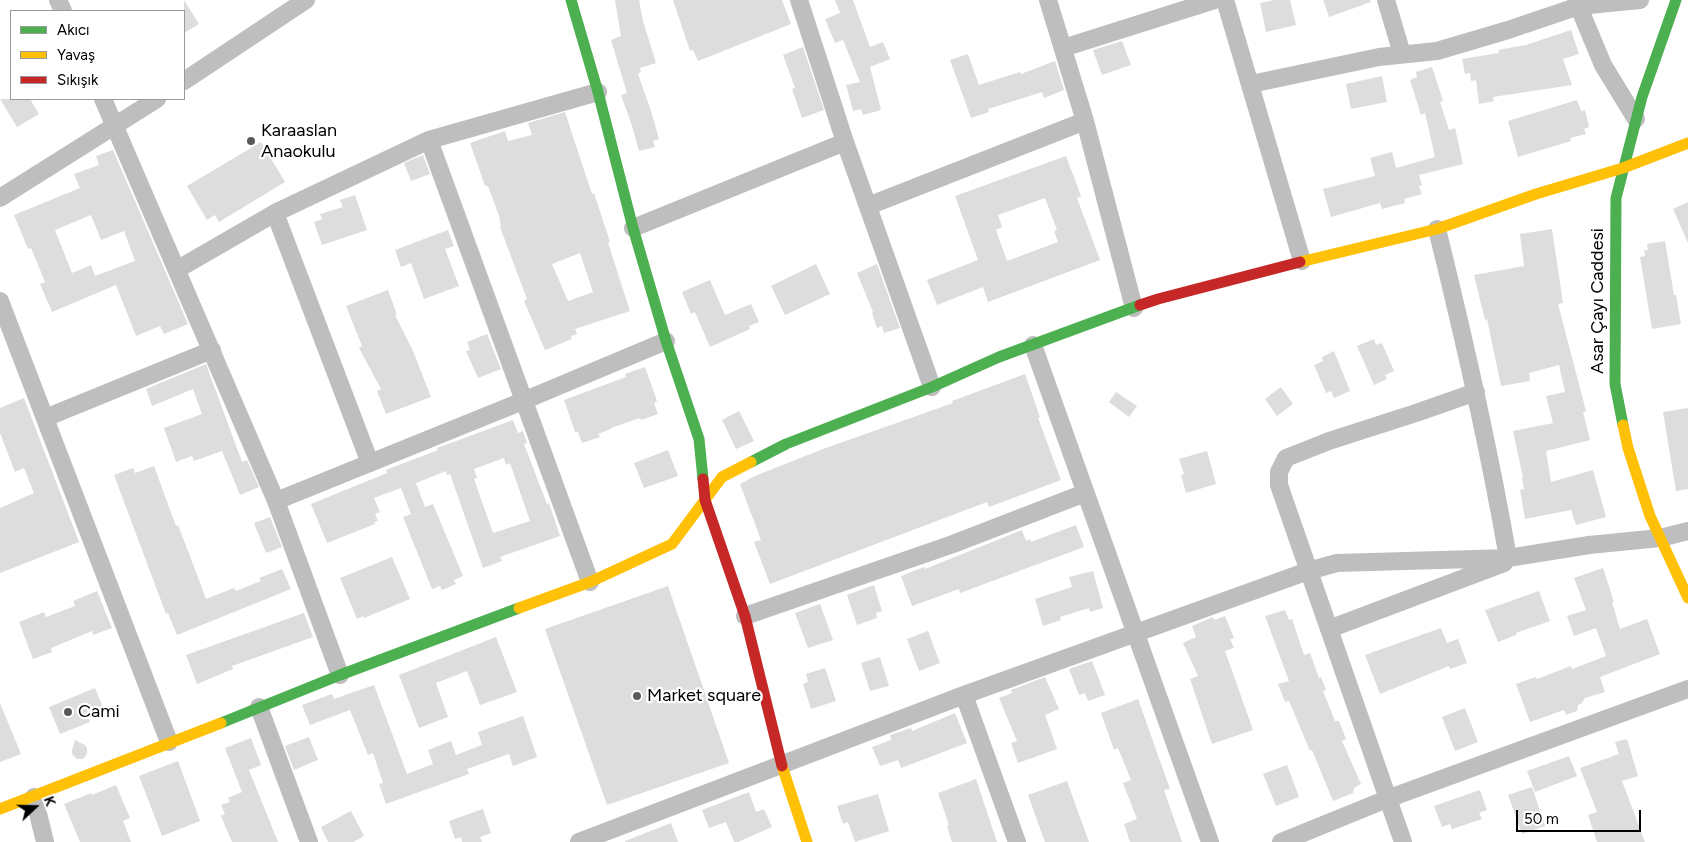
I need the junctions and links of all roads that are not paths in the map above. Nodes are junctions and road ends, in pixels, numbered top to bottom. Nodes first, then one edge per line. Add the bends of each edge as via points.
1 (306, 0) edge
2 (571, 0) edge
3 (799, 0) edge
4 (1048, 0) edge
5 (1216, 0) edge
6 (1224, 0) edge
7 (1386, 0) edge
8 (1640, 0) edge
9 (1676, 0) edge
10 (1578, 3) edge
11 (1063, 48) junction
12 (1402, 54) junction
13 (185, 80) edge
14 (1251, 84) junction
15 (598, 92) junction
16 (104, 100) edge
17 (155, 100) edge
18 (1636, 119) junction
19 (1085, 121) junction
20 (116, 126) junction
21 (429, 140) junction
22 (845, 142) junction
23 (1688, 143) edge
24 (1623, 168) junction
25 (0, 198) edge
26 (868, 206) junction
27 (275, 213) junction
28 (633, 228) junction
29 (1437, 229) junction
30 (1302, 261) junction
31 (178, 269) junction
32 (0, 301) edge
33 (1134, 308) junction
34 (666, 341) junction
35 (1033, 345) junction
36 (212, 350) junction
37 (932, 387) junction
38 (1476, 392) junction
39 (523, 401) junction
40 (45, 418) junction
41 (370, 463) junction
42 (1085, 493) junction
43 (705, 500) junction
44 (276, 501) junction
45 (1688, 531) edge
46 (1660, 538) junction
47 (1516, 557) junction
48 (1308, 571) junction
49 (590, 582) junction
50 (1688, 598) edge
51 (745, 616) junction
52 (1329, 629) junction
53 (1135, 634) junction
54 (340, 675) junction
55 (1688, 690) edge
56 (964, 695) junction
57 (259, 707) junction
58 (169, 742) junction
59 (782, 764) junction
60 (34, 797) junction
61 (1387, 799) junction
62 (0, 809) edge
63 (590, 840) edge
64 (44, 842) edge
65 (309, 842) edge
66 (807, 842) edge
67 (1017, 842) edge
68 (1210, 842) edge
69 (1281, 842) edge
70 (1403, 842) edge

1 - 13 street
2 - 15 street
3 - 22 street
4 - 11 street
5 - 11 street
6 - 14 street
7 - 12 street
8 - 10 street
9 - 18 street, Asar Çayı Caddesi
10 - 12 street via 1508,30 1437,51
10 - 18 street via 1603,65
11 - 19 street
12 - 14 street
14 - 30 street
15 - 21 street
15 - 28 street
16 - 20 street
17 - 20 street
18 - 24 street, Asar Çayı Caddesi
19 - 26 street
19 - 33 street
20 - 25 street
20 - 31 street
21 - 27 street
21 - 39 street
22 - 26 street
22 - 28 street
23 - 24 street
24 - 29 street
24 - 46 street, Asar Çayı Caddesi via 1616,198 1615,384 1628,448
26 - 37 street
27 - 31 street
27 - 41 street
28 - 34 street
29 - 30 street
29 - 38 street
30 - 33 street
31 - 36 street
32 - 40 street
33 - 35 street
34 - 39 street
34 - 43 street via 699,439
35 - 37 street
35 - 42 street
36 - 40 street
36 - 44 street
37 - 43 street via 786,444 722,477
38 - 47 street via 1495,484
38 - 48 street via 1286,458 1279,472 1279,485
39 - 41 street
39 - 49 street
40 - 58 street
41 - 44 street
42 - 51 street via 953,544
42 - 53 street
43 - 49 street via 672,544
43 - 51 street
44 - 54 street
45 - 46 street
46 - 47 street
46 - 50 street, Asar Çayı Caddesi
47 - 48 street via 1337,563
47 - 52 street
48 - 52 street
48 - 53 street
49 - 54 street
51 - 59 street
52 - 61 street
53 - 56 street
53 - 68 street
54 - 57 street
55 - 61 street
56 - 59 street
56 - 67 street
57 - 58 street
57 - 65 street
58 - 60 street
59 - 63 street
59 - 66 street
60 - 62 street
60 - 64 street
61 - 69 street
61 - 70 street

